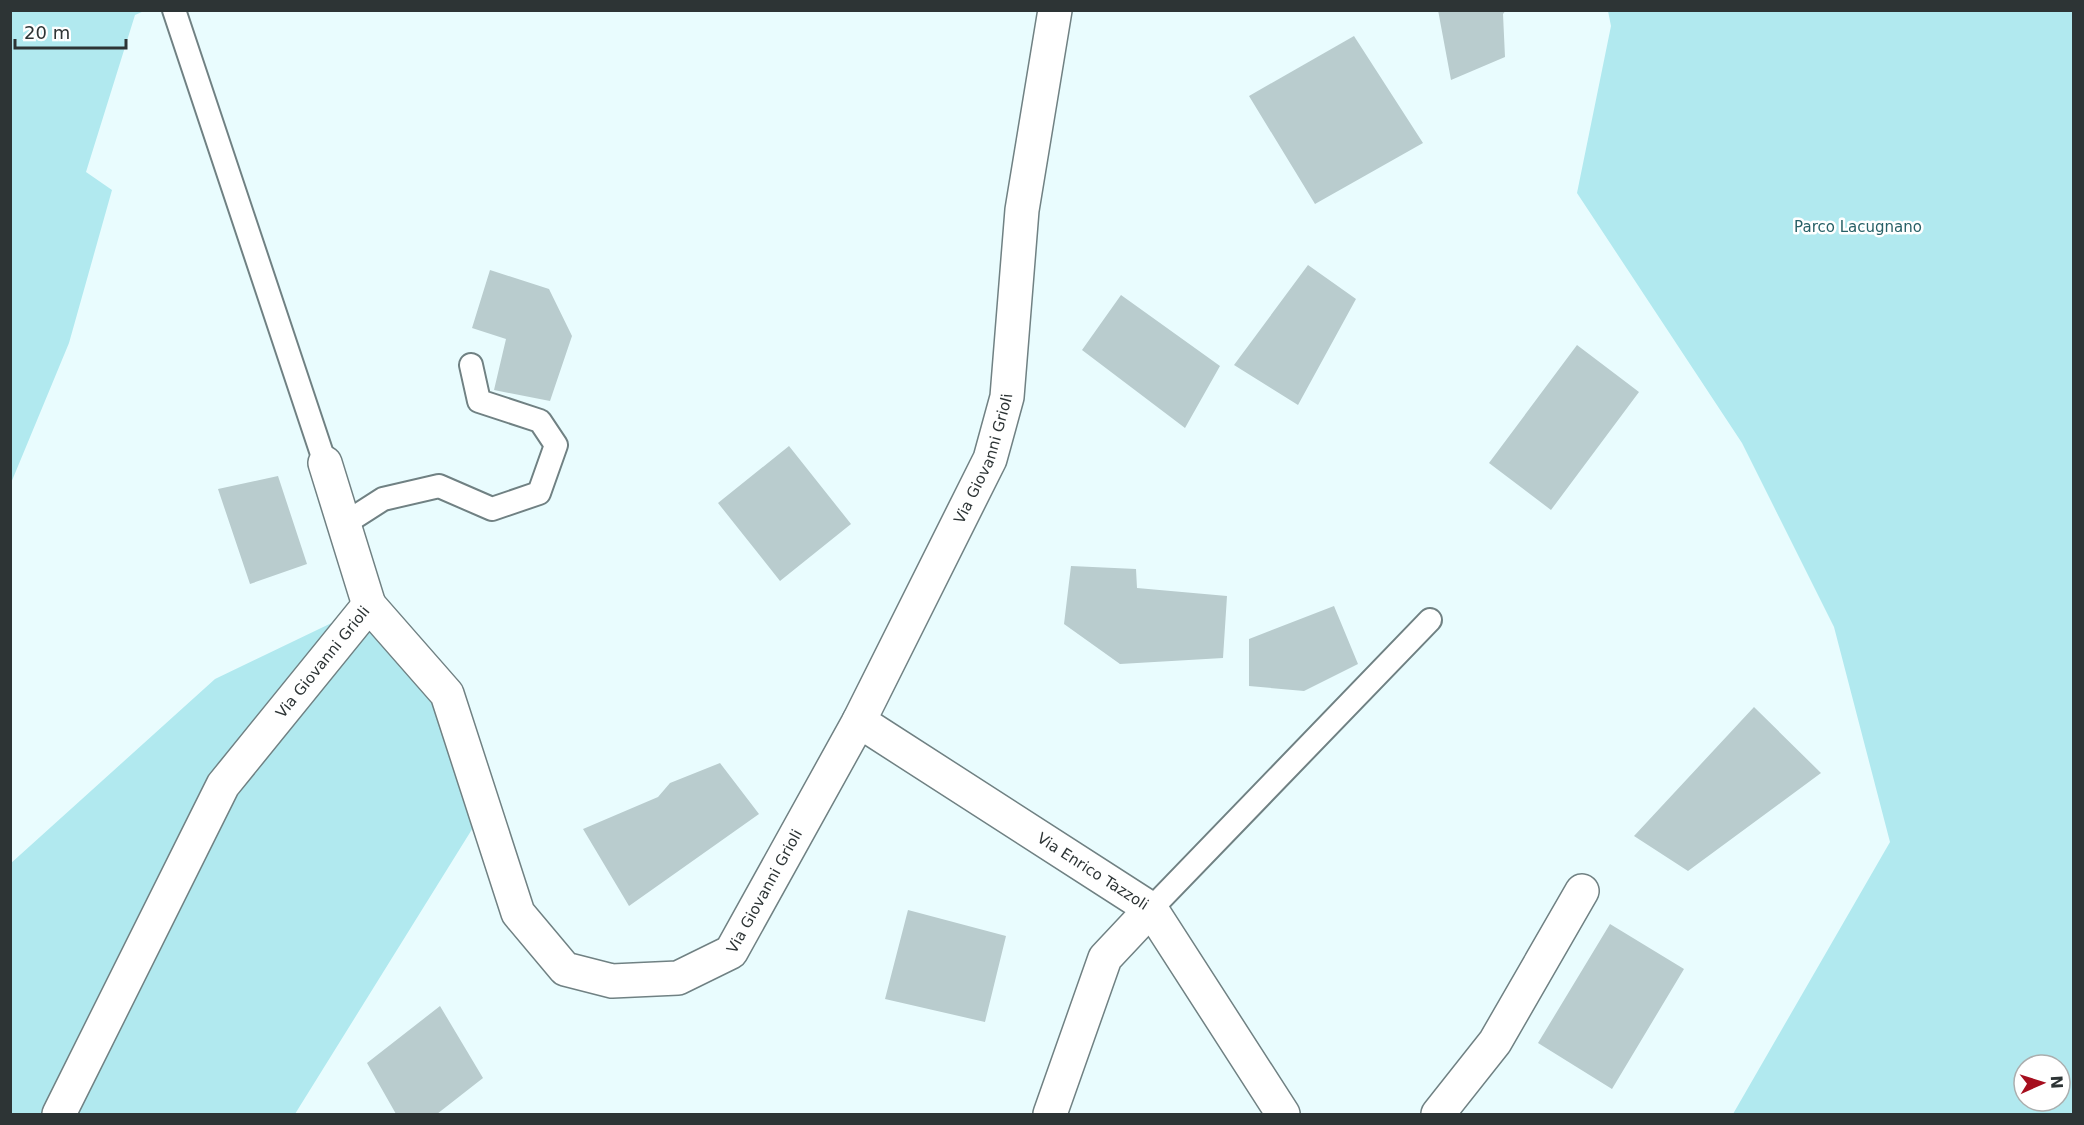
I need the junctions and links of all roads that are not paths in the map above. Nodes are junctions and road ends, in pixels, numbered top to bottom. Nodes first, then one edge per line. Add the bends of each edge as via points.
1 (174, 10) edge
2 (1055, 10) edge
3 (471, 364) dead end
4 (325, 463) joint
5 (344, 524) junction
6 (369, 605) junction
7 (1430, 620) dead end
8 (859, 721) junction
9 (1582, 891) dead end
10 (1151, 909) junction
11 (59, 1114) edge
12 (1050, 1114) edge
13 (1283, 1114) edge
14 (1437, 1114) edge

1 - 4 lane
2 - 8 street, Via Giovanni Grioli via 1022,210 1008,397 990,459
3 - 5 lane via 479,401 540,421 556,445 539,494 492,509 439,486 383,498
4 - 5 street
5 - 6 street
6 - 8 street, Via Giovanni Grioli via 447,694 518,913 565,969 612,981 678,978 731,951
6 - 11 street, Via Giovanni Grioli via 223,784
7 - 10 lane
8 - 10 street, Via Enrico Tazzoli
9 - 14 street via 1496,1042
10 - 12 street via 1105,958
10 - 13 street, Via Enrico Tazzoli

